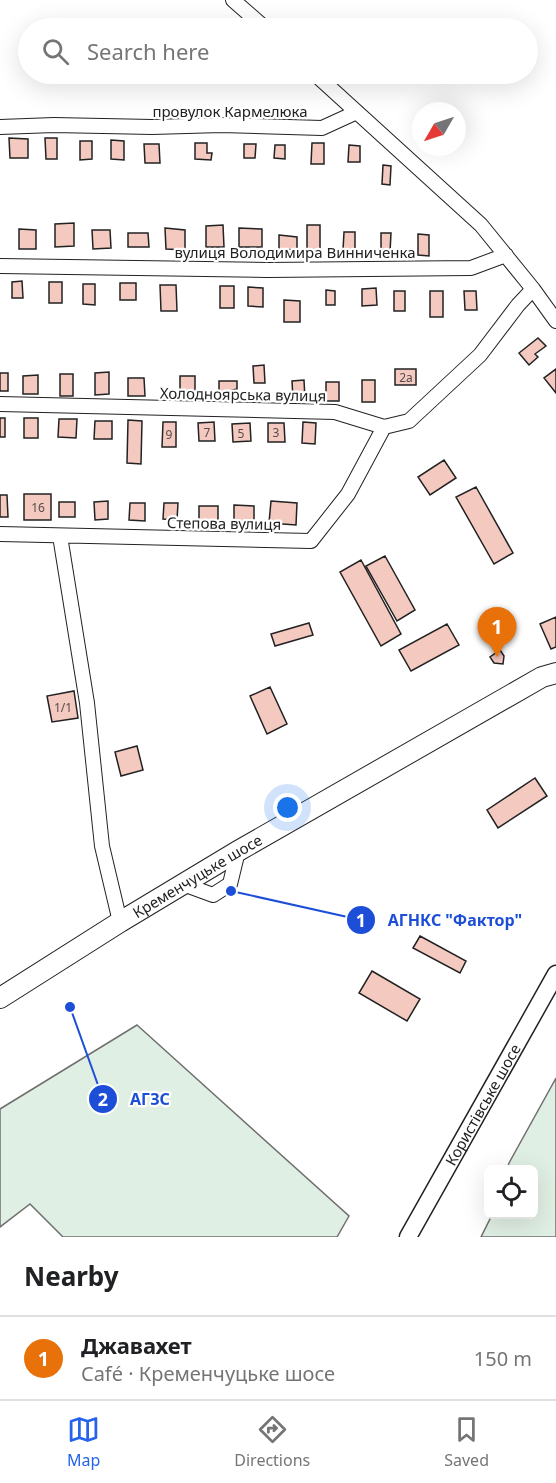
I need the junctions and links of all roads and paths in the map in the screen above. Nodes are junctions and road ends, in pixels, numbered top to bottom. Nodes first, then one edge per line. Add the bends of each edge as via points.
1 (233, 0) edge
2 (253, 18) edge
3 (326, 84) edge
4 (357, 112) junction
5 (0, 127) edge
6 (506, 255) junction
7 (0, 266) edge
8 (533, 289) junction
9 (556, 321) edge
10 (0, 404) edge
11 (384, 427) junction
12 (0, 534) edge
13 (60, 536) junction
14 (556, 673) edge
15 (120, 922) junction
16 (556, 974) edge
17 (0, 998) edge
18 (408, 1237) edge

1 - 2 street
3 - 4 street
4 - 5 street, провулок Кармелюка via 322,128
4 - 6 street via 481,225
6 - 7 street, вулиця Володимира Винниченка via 471,268
6 - 8 street
8 - 9 street
8 - 11 street via 480,355 417,414 409,421
10 - 11 street, Холодноярська вулиця via 335,412
11 - 13 street, Степова вулиця via 348,494 311,541
12 - 13 street, Степова вулиця
13 - 15 street via 87,703 102,846
14 - 15 highway, Кременчуцьке шосе via 542,677
15 - 17 highway, Кременчуцьке шосе
16 - 18 main road, Користівське шосе

